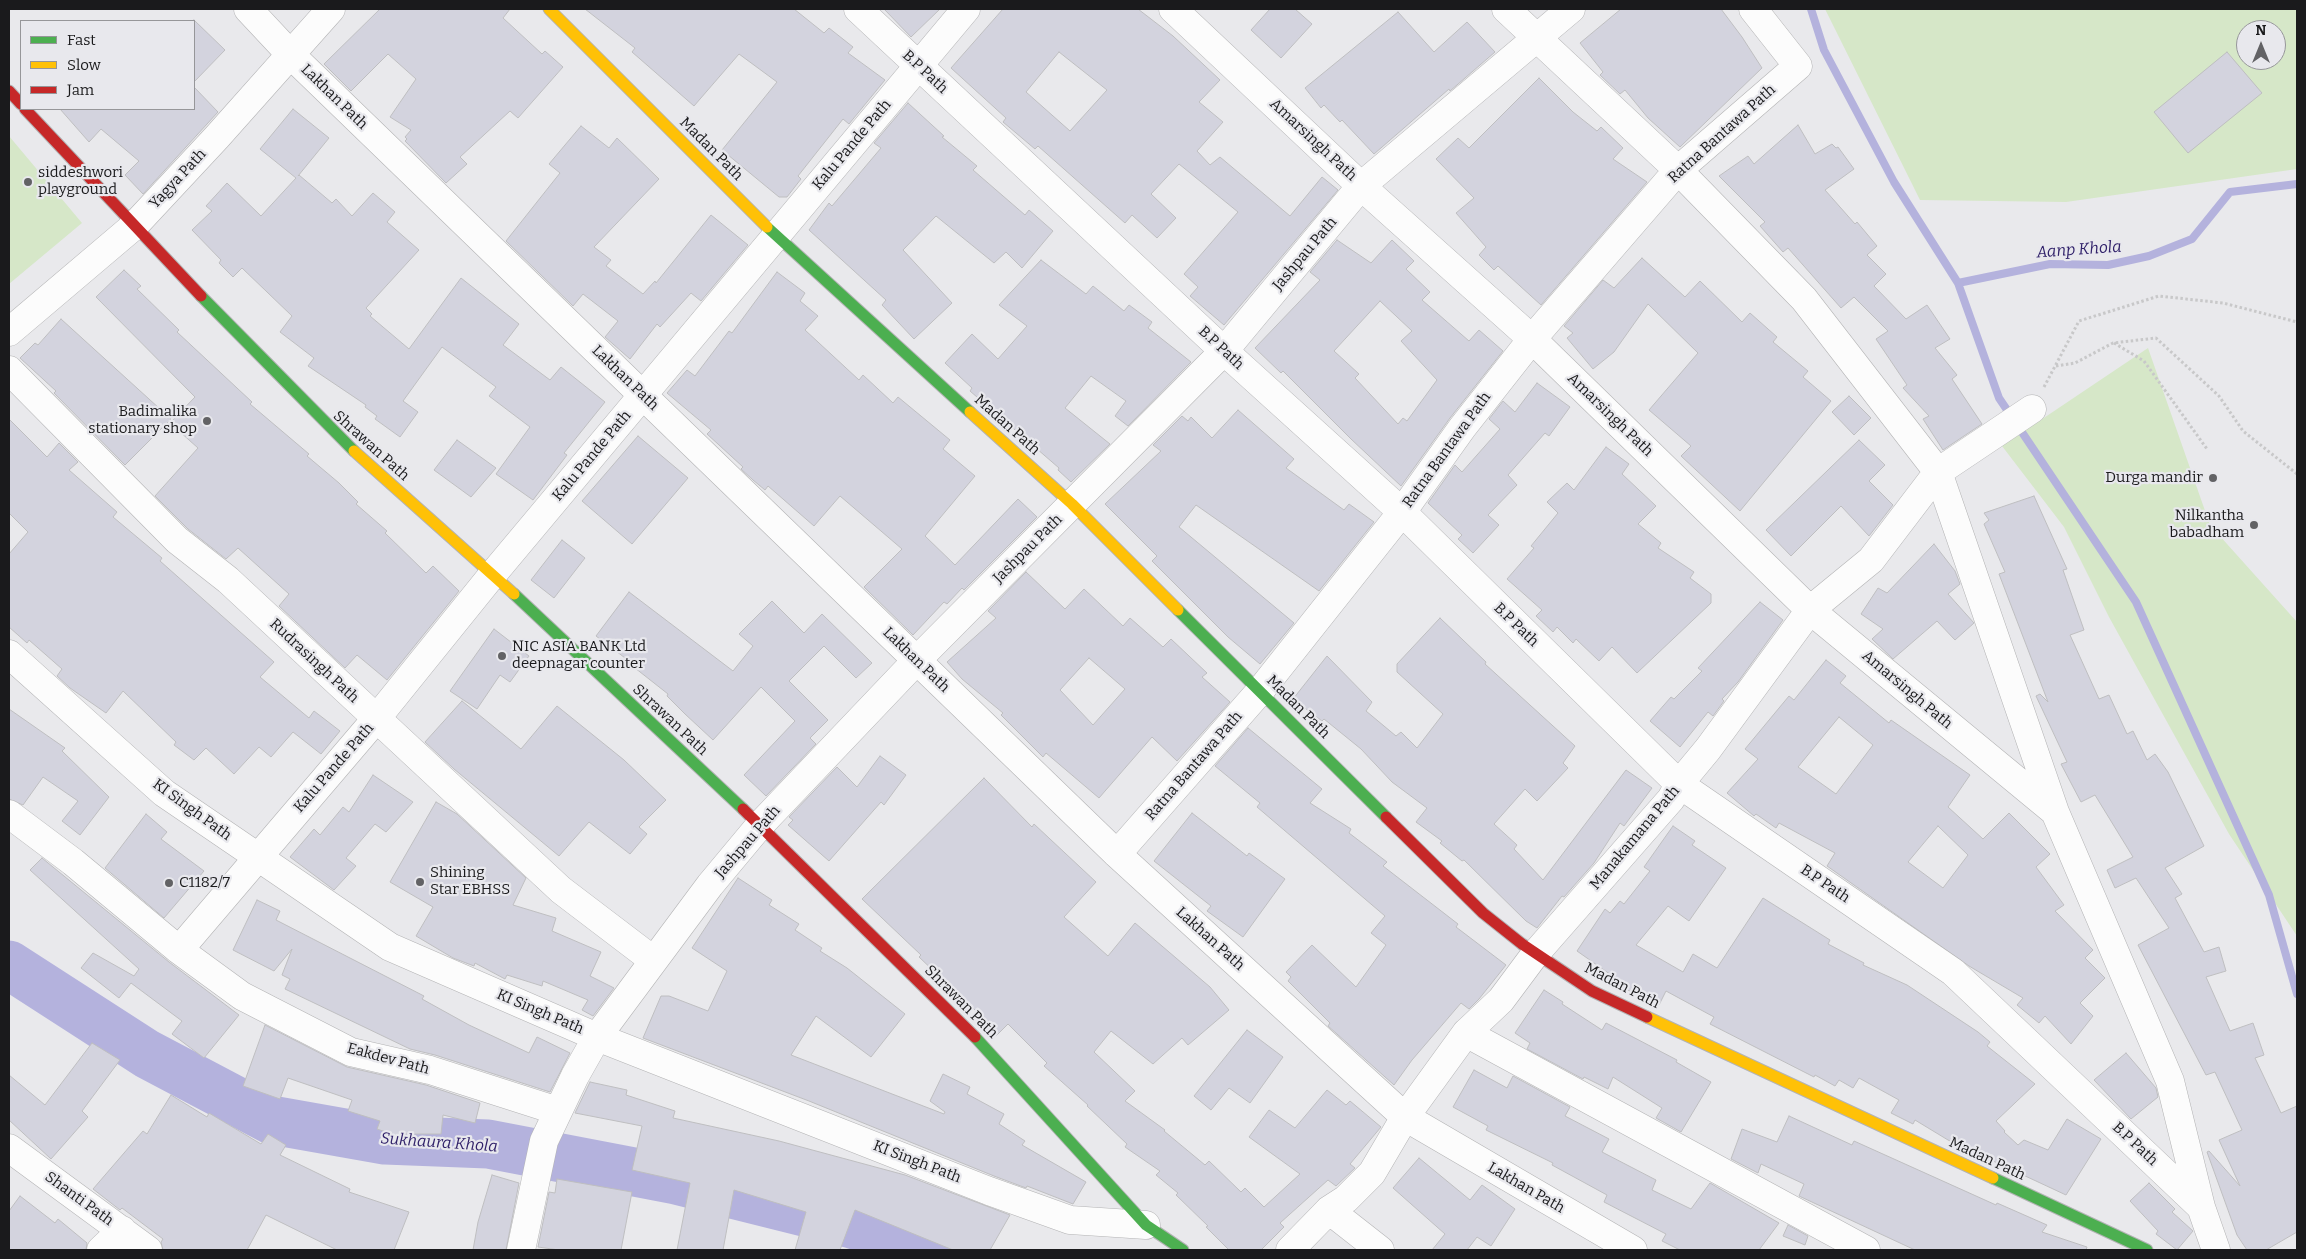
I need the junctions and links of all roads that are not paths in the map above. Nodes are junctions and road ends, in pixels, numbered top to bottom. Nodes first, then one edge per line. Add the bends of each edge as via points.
1 (248, 9) edge
2 (331, 9) edge
3 (549, 9) edge
4 (858, 9) edge
5 (966, 9) edge
6 (1173, 9) edge
7 (1506, 9) edge
8 (1572, 9) edge
9 (1753, 9) edge
10 (1536, 37) junction
11 (291, 55) junction
12 (918, 66) junction
13 (9, 91) edge
14 (20, 103) edge
15 (26, 110) edge
16 (1678, 170) junction
17 (1361, 186) junction
18 (134, 226) junction
19 (776, 236) junction
20 (9, 332) edge
21 (1532, 339) junction
22 (1224, 352) junction
23 (9, 370) edge
24 (643, 395) junction
25 (2032, 409) road end
26 (1938, 472) junction
27 (1072, 504) junction
28 (1402, 512) junction
29 (493, 574) junction
30 (1810, 610) junction
31 (9, 654) edge
32 (917, 660) junction
33 (1260, 691) junction
34 (376, 719) junction
35 (1679, 784) junction
36 (2054, 812) junction
37 (9, 814) edge
38 (760, 826) junction
39 (1117, 854) junction
40 (256, 857) junction
41 (180, 950) junction
42 (1536, 953) junction
43 (653, 960) junction
44 (1466, 1033) junction
45 (597, 1037) junction
46 (558, 1111) junction
47 (1404, 1117) junction
48 (9, 1148) edge
49 (2201, 1207) junction
50 (1328, 1210) junction
51 (1146, 1225) junction
52 (122, 1230) junction
53 (101, 1250) edge
54 (148, 1250) edge
55 (521, 1250) edge
56 (1183, 1250) edge
57 (1290, 1250) edge
58 (1380, 1250) edge
59 (1633, 1250) edge
60 (1866, 1250) edge
61 (2148, 1250) edge
62 (2216, 1250) edge

1 - 11 street, Lakhan Path
2 - 11 street, Yagya Path
3 - 19 street, Madan Path
4 - 12 street, B.P Path
5 - 12 street, Kalu Pande Path
6 - 17 street, Amarsingh Path
7 - 10 street
8 - 10 street, Jashpau Path
9 - 16 street, Ratna Bantawa Path via 1798,66
10 - 16 street
10 - 17 street, Jashpau Path
11 - 18 street, Yagya Path
11 - 24 street, Lakhan Path
12 - 19 street, Kalu Pande Path
12 - 22 street, B.P Path
13 - 14 street
15 - 18 street, Shrawan Path
16 - 21 street, Ratna Bantawa Path
16 - 26 street via 1804,298
17 - 21 street, Amarsingh Path
17 - 22 street, Jashpau Path
18 - 20 street, Yagya Path
18 - 29 street, Shrawan Path via 338,437
19 - 24 street, Kalu Pande Path
19 - 27 street, Madan Path
21 - 28 street, Ratna Bantawa Path
21 - 30 street, Amarsingh Path
22 - 27 street, Jashpau Path
22 - 28 street, B.P Path
23 - 34 street, Rudrasingh Path via 177,540 228,580
24 - 29 street, Kalu Pande Path
24 - 32 street, Lakhan Path
25 - 26 street, Manakamana Path
26 - 30 street, Manakamana Path via 1871,560
26 - 36 street
27 - 32 street, Jashpau Path
27 - 33 street, Madan Path
28 - 33 street, Ratna Bantawa Path
28 - 35 street, B.P Path
29 - 34 street, Kalu Pande Path
29 - 38 street, Shrawan Path
30 - 35 street, Manakamana Path
30 - 36 street, Amarsingh Path
31 - 40 street, KI Singh Path via 164,793
32 - 38 street, Jashpau Path
32 - 39 street, Lakhan Path
33 - 39 street, Ratna Bantawa Path
33 - 42 street, Madan Path via 1483,913
34 - 40 street, Kalu Pande Path
34 - 43 street, Rudrasingh Path via 561,890
35 - 42 street, Manakamana Path via 1649,826
35 - 49 street, B.P Path via 1953,972
36 - 49 street via 2170,1081
37 - 41 street, Eakdev Path
38 - 43 street, Jashpau Path
38 - 51 street, Shrawan Path via 976,1038
39 - 47 street, Lakhan Path
40 - 41 street
40 - 45 street, KI Singh Path via 390,947
41 - 46 street, Eakdev Path via 242,996 351,1052 430,1070
42 - 44 street, Manakamana Path via 1501,1000
42 - 61 street, Madan Path via 1592,991
43 - 45 street, Jashpau Path
44 - 47 street, Manakamana Path
44 - 60 street
45 - 46 street, Jashpau Path
45 - 51 street, KI Singh Path via 1070,1220
46 - 55 street, Jashpau Path via 544,1141
47 - 50 street, Manakamana Path via 1372,1173 1346,1200
47 - 59 street, Lakhan Path
48 - 52 street, Shanti Path
49 - 62 street
50 - 57 street, Manakamana Path
50 - 58 street
51 - 56 street, Shrawan Path
52 - 53 street
52 - 54 street, Shanti Path

